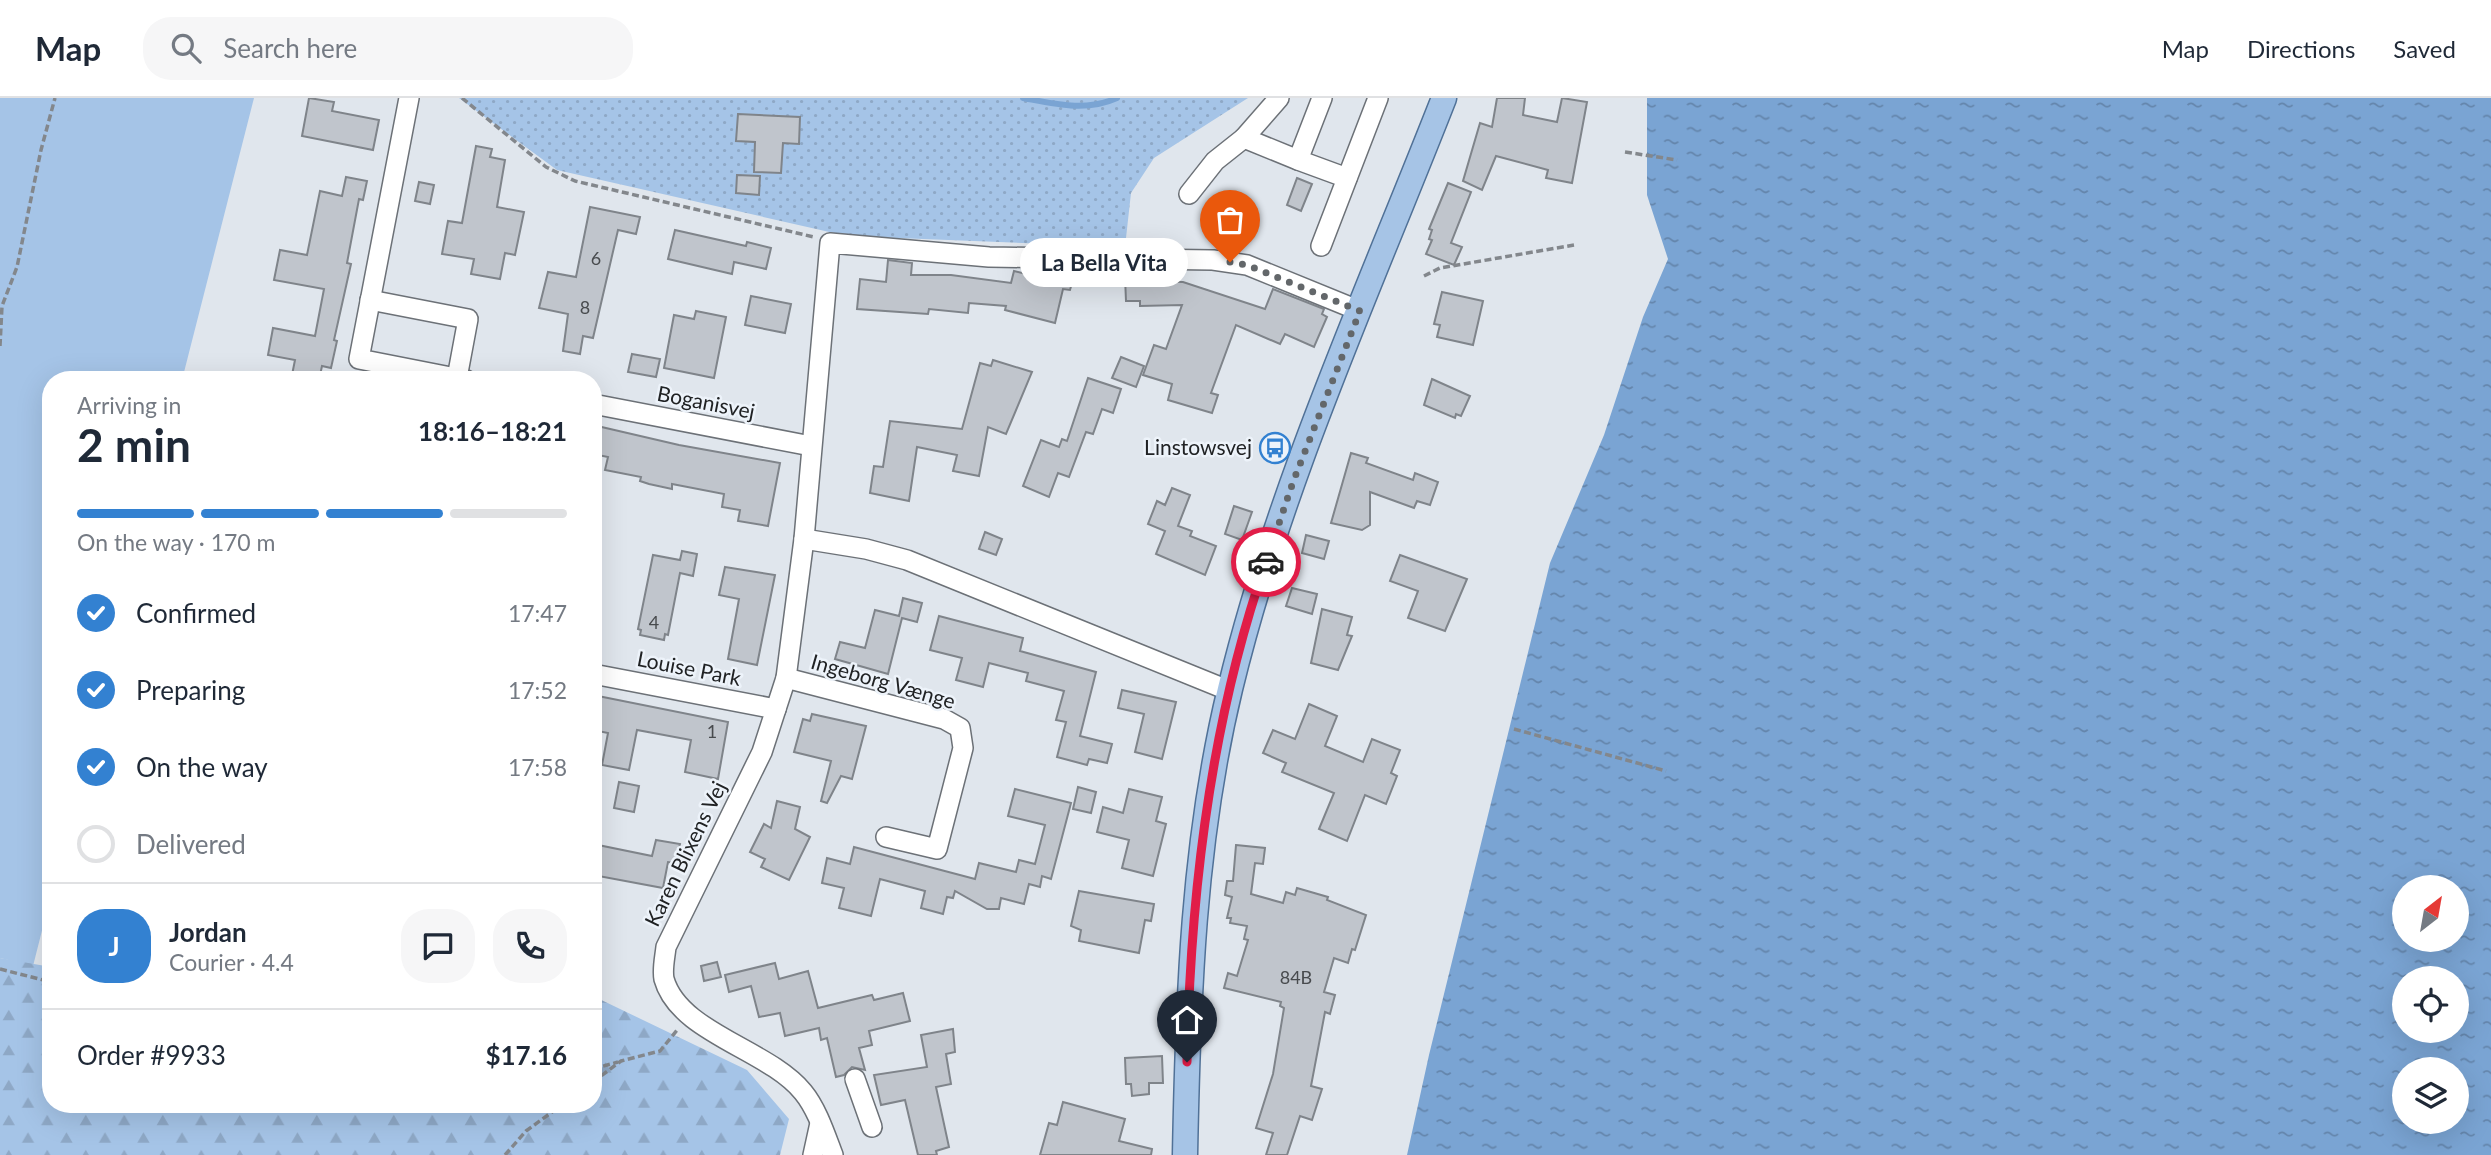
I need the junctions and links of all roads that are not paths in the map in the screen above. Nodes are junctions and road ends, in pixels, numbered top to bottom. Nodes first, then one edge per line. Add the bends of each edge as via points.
1 (409, 98) edge
2 (1279, 98) edge
3 (1322, 98) edge
4 (1378, 98) edge
5 (1444, 98) edge
6 (1244, 138) junction
7 (1298, 160) junction
8 (1347, 178) junction
9 (1189, 194) dead end
10 (1321, 246) dead end
11 (370, 300) junction
12 (1360, 311) junction
13 (421, 371) edge
14 (463, 371) edge
15 (602, 406) edge
16 (811, 446) junction
17 (804, 539) junction
18 (602, 676) edge
19 (786, 678) junction
20 (1230, 691) junction
21 (776, 709) junction
22 (886, 837) dead end
23 (855, 1079) dead end
24 (820, 1123) junction
25 (872, 1127) dead end
26 (813, 1155) edge
27 (833, 1155) edge
28 (1185, 1155) edge

1 - 11 street
2 - 6 street
3 - 7 street
4 - 8 street
5 - 12 main road
6 - 7 street
6 - 9 street via 1215,161
7 - 8 street
8 - 10 street
11 - 13 street via 359,359
11 - 14 street via 468,319
12 - 16 street, Karen Blixens Vej via 1247,265 1213,260 989,257 830,243
12 - 20 main road via 1293,482 1260,579
15 - 16 street, Boganisvej
16 - 17 street, Karen Blixens Vej
17 - 19 street, Karen Blixens Vej
17 - 20 street via 866,548 908,561
18 - 21 street, Louise Park
19 - 21 street, Karen Blixens Vej
19 - 22 street, Ingeborg Vænge via 944,719 960,729 962,748 937,849
20 - 28 main road via 1207,814 1191,942
21 - 24 street, Karen Blixens Vej via 762,752 666,947 663,976 671,996 690,1015 777,1069 803,1092
23 - 25 street
24 - 26 street
24 - 27 street, Karen Blixens Vej

